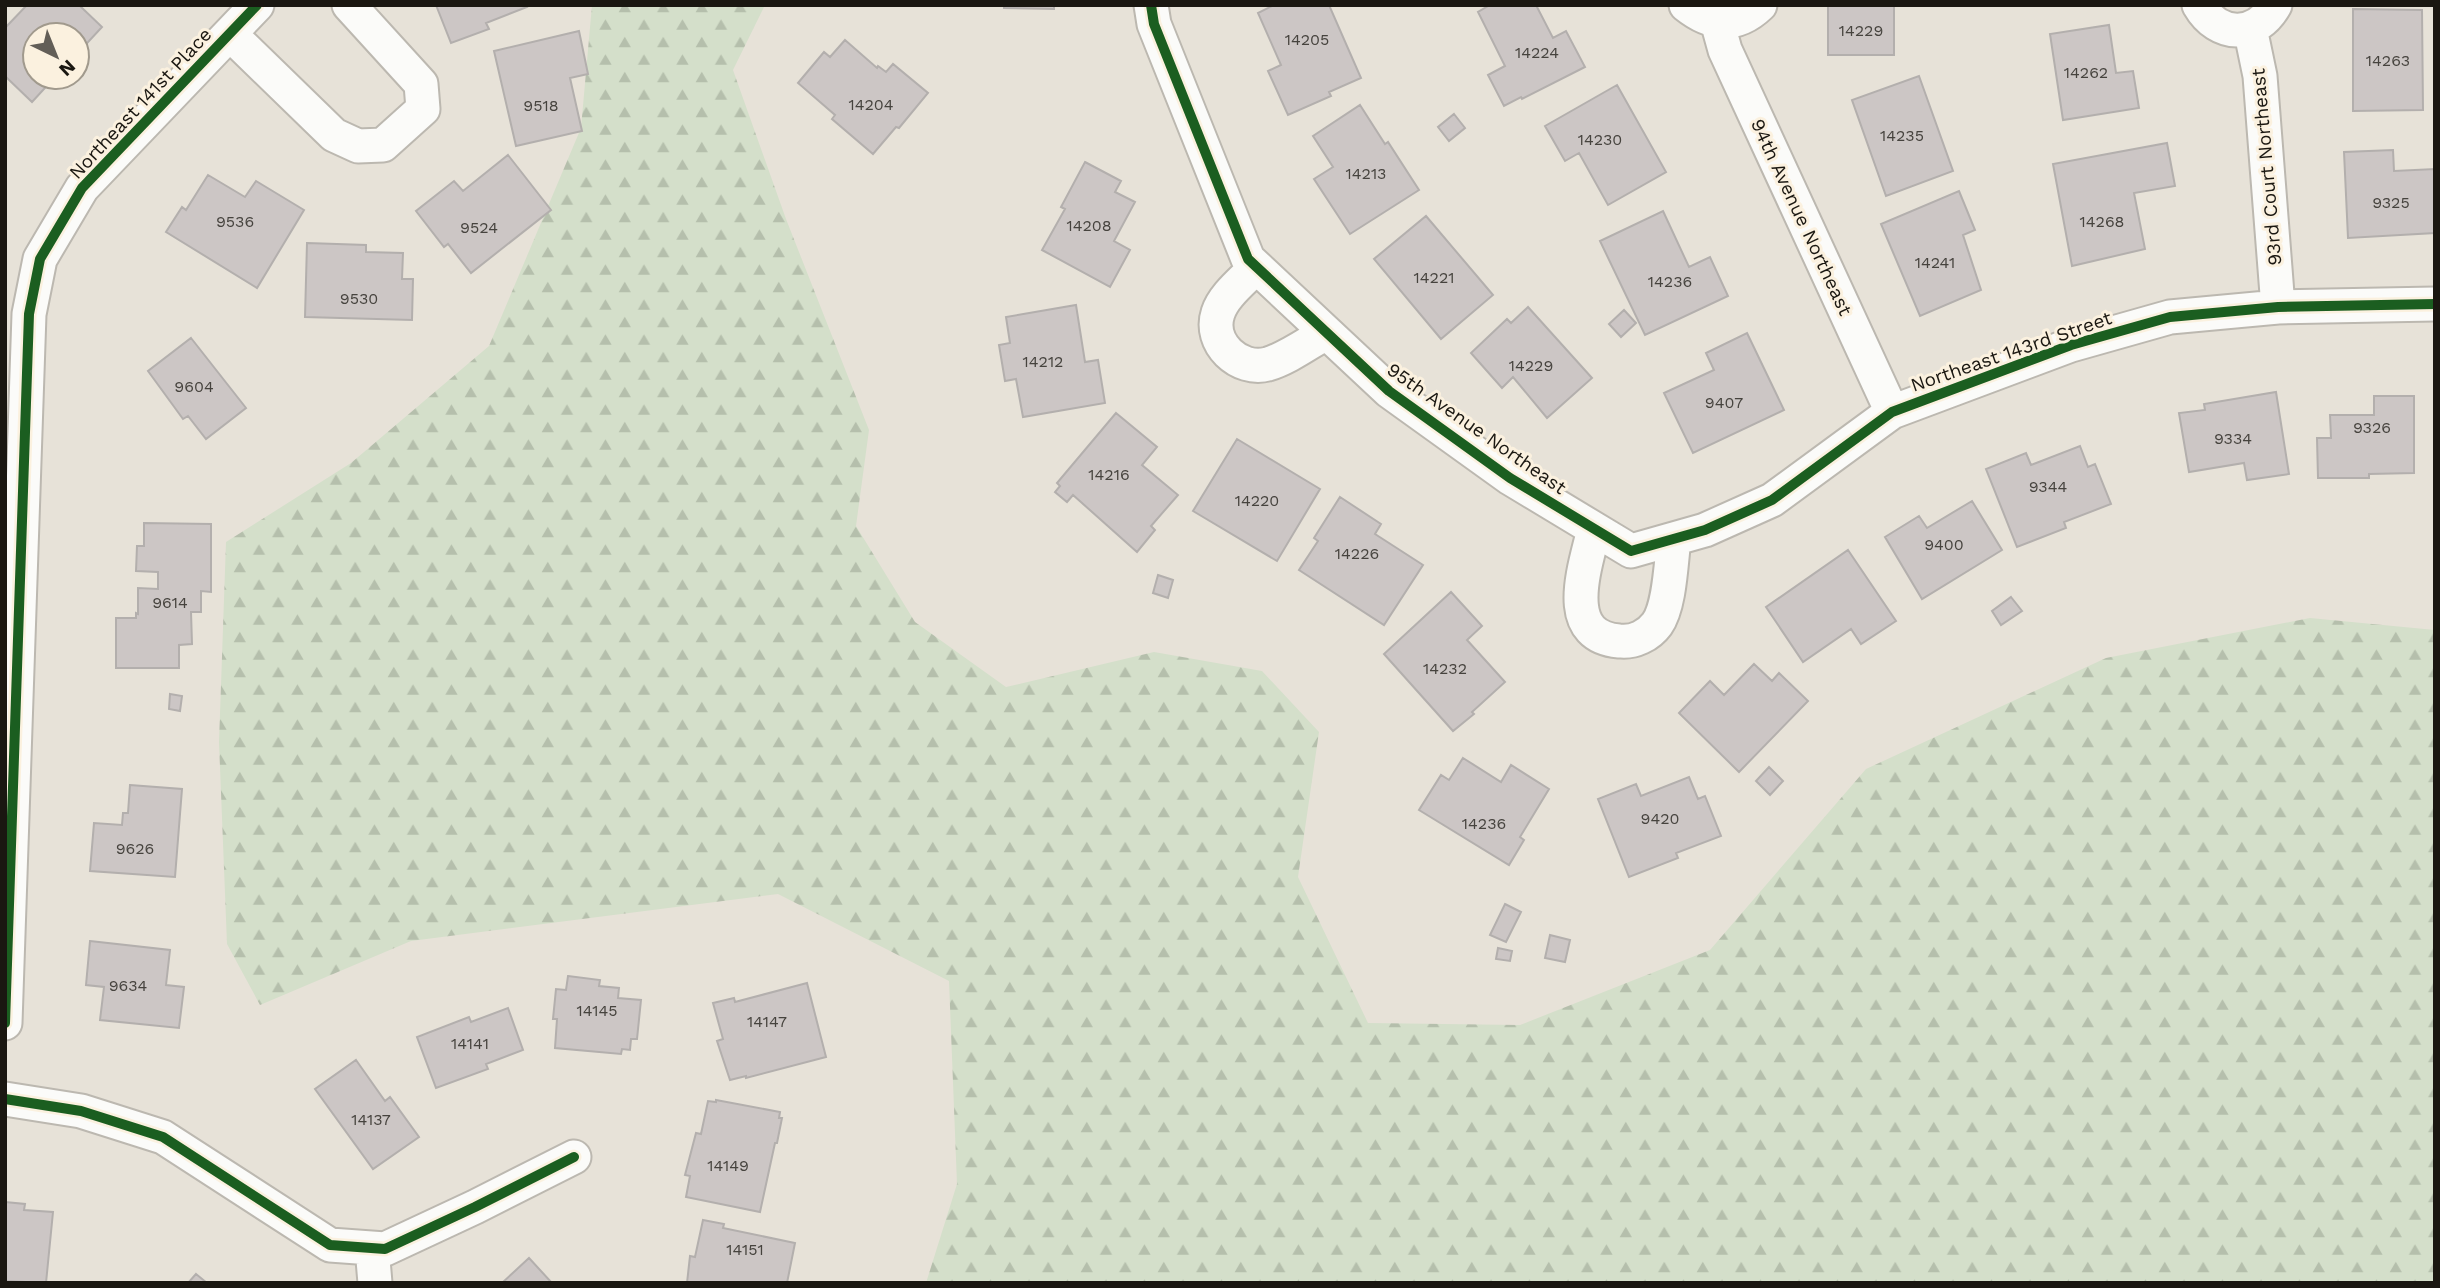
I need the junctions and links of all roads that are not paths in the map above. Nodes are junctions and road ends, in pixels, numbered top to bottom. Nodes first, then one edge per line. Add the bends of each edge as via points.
1 (257, 5) edge
2 (349, 5) edge
3 (1686, 5) edge
4 (1760, 5) edge
5 (2199, 5) edge
6 (2275, 5) edge
7 (1153, 15) edge
8 (1717, 21) junction
9 (2250, 28) junction
10 (230, 34) junction
11 (1256, 267) junction
12 (2435, 304) edge
13 (2278, 307) junction
14 (1326, 333) junction
15 (1892, 412) junction
16 (1594, 529) junction
17 (1674, 539) junction
18 (5, 1023) edge
19 (5, 1099) edge
20 (574, 1157) dead end
21 (372, 1248) junction
22 (375, 1283) edge

1 - 10 street, Northeast 141st Place
2 - 10 street, Northeast 141st Place via 421,84 423,109 383,145 358,146 334,135
3 - 8 street
4 - 8 street via 1742,17
5 - 9 street via 2218,26 2234,31
6 - 9 street via 2264,20
7 - 11 street, 95th Avenue Northeast via 1248,259
8 - 15 street, 94th Avenue Northeast via 1725,50
9 - 13 street, 93rd Court Northeast via 2260,76
10 - 18 street, Northeast 141st Place via 82,188 40,259 29,314
11 - 14 street, 95th Avenue Northeast
11 - 14 street via 1230,294 1217,317 1220,343 1228,354 1240,362 1269,363
12 - 13 street, Northeast 143rd Street
13 - 15 street, Northeast 143rd Street via 2170,317 2071,345
14 - 16 street, 95th Avenue Northeast via 1389,391 1510,478
15 - 17 street, 95th Avenue Northeast via 1772,499 1706,530
16 - 17 street, 95th Avenue Northeast via 1631,551
16 - 17 street via 1581,610 1597,633 1623,642 1648,633 1658,623
19 - 21 street via 81,1111 163,1137 330,1245
20 - 21 street via 385,1249
21 - 22 street

